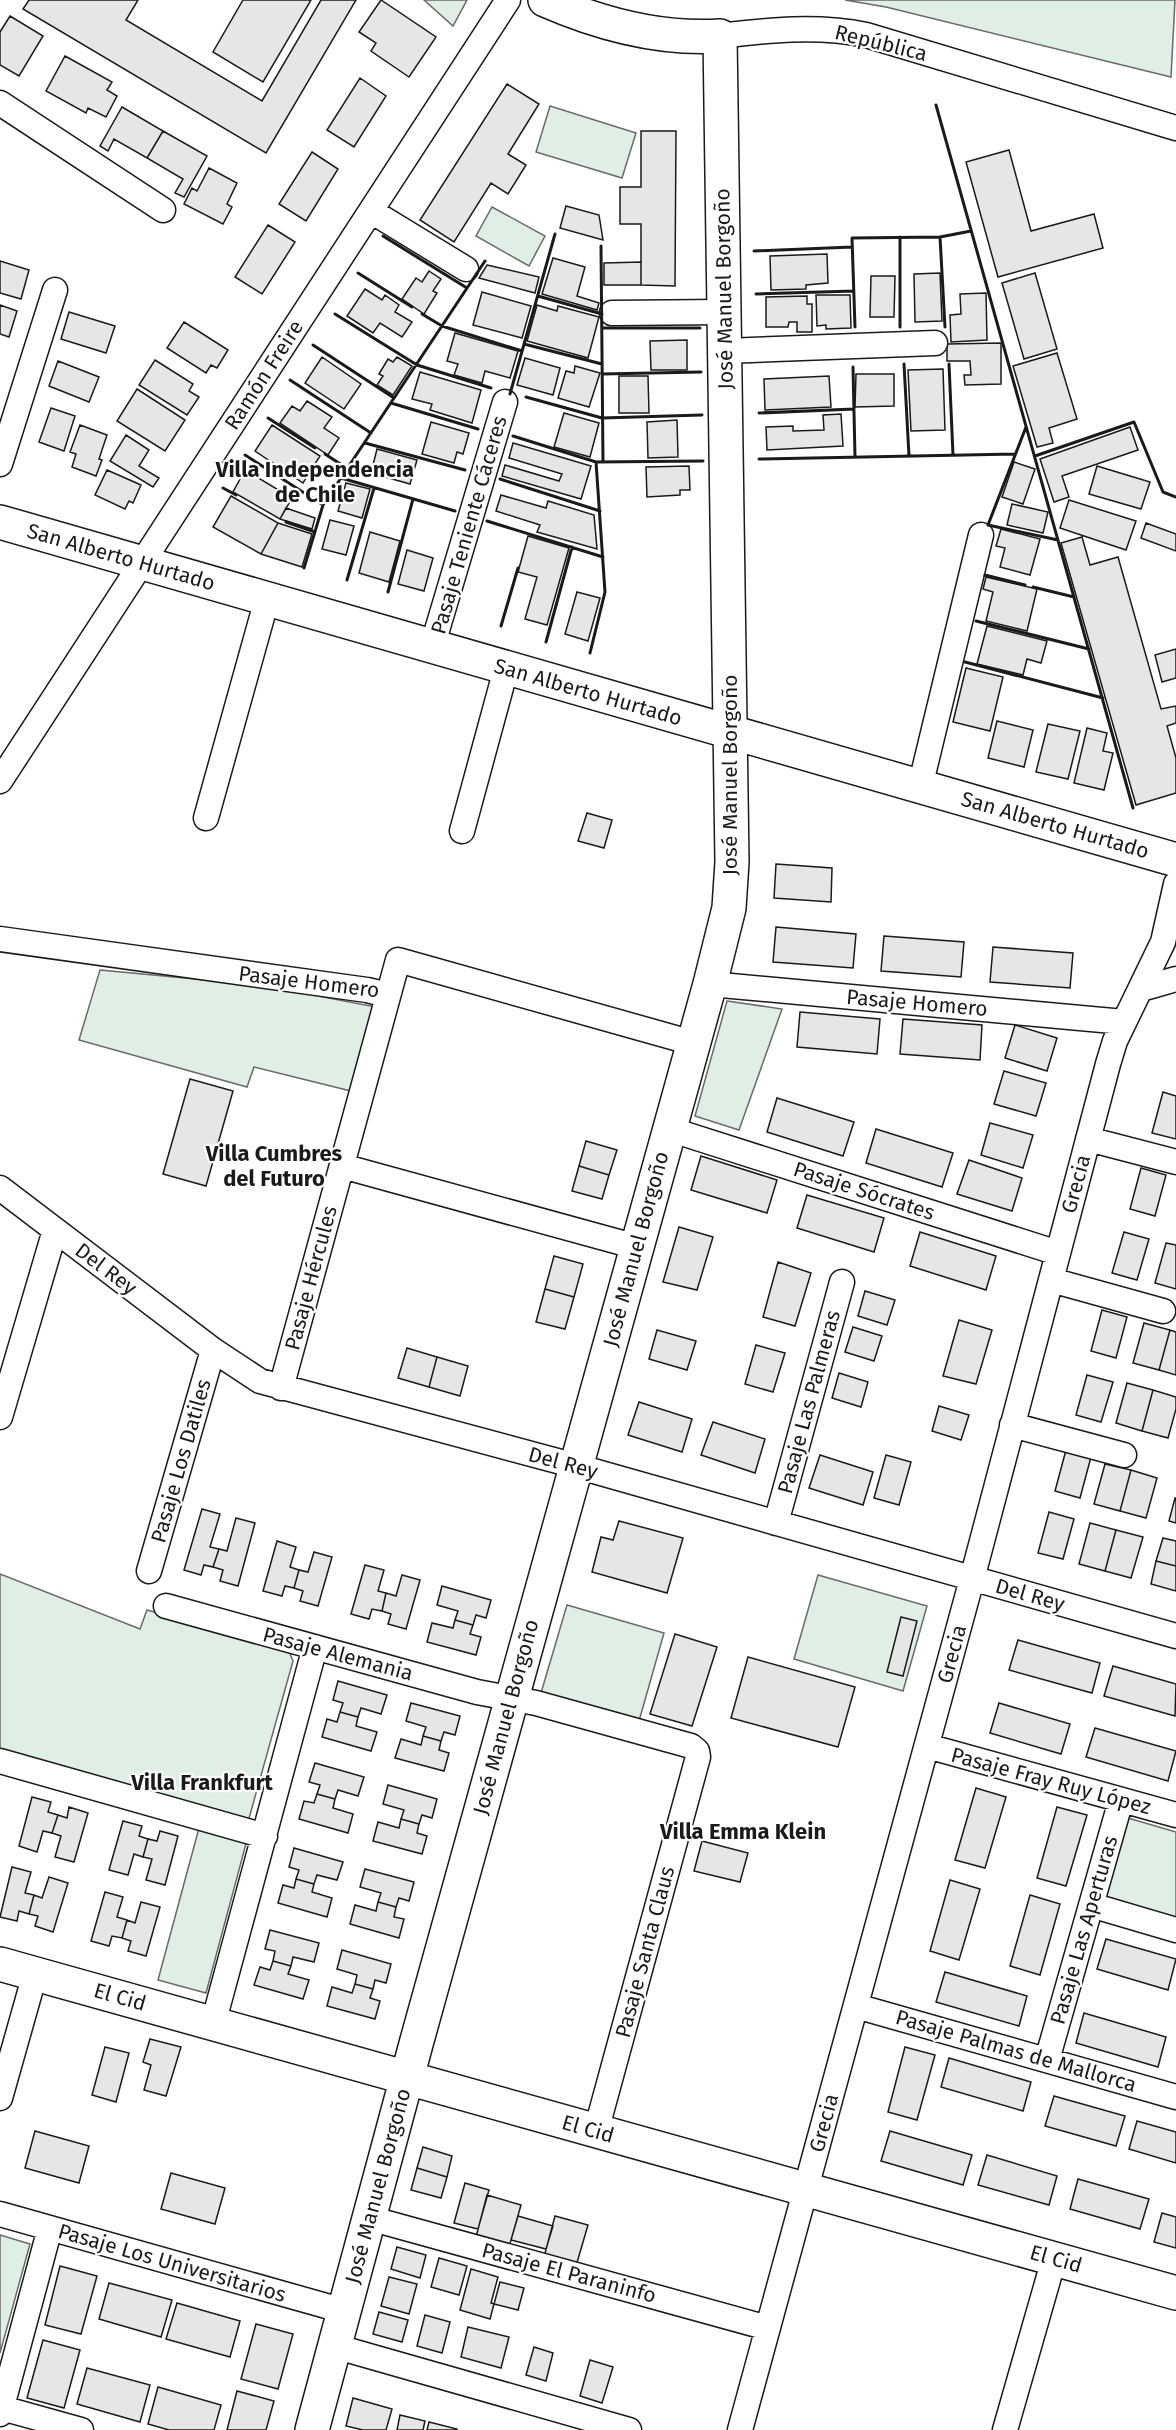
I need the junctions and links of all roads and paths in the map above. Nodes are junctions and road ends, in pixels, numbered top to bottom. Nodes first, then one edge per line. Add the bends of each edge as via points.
1 (508, 0) edge
2 (545, 0) edge
3 (720, 36) junction
4 (0, 103) edge
5 (1176, 128) edge
6 (163, 210) dead end
7 (371, 211) junction
8 (466, 269) dead end
9 (55, 290) dead end
10 (724, 312) junction
11 (612, 313) dead end
12 (935, 343) dead end
13 (725, 351) junction
14 (505, 402) dead end
15 (0, 464) edge
16 (0, 522) edge
17 (981, 535) dead end
18 (143, 562) junction
19 (267, 599) junction
20 (432, 647) junction
21 (506, 669) junction
22 (730, 733) junction
23 (0, 781) edge
24 (920, 787) junction
25 (206, 818) dead end
26 (462, 831) dead end
27 (1176, 860) edge
28 (1176, 884) edge
29 (0, 939) edge
30 (1176, 979) edge
31 (710, 984) junction
32 (1141, 989) junction
33 (388, 995) junction
34 (1124, 1022) junction
35 (693, 1043) junction
36 (669, 1129) junction
37 (1088, 1139) junction
38 (1176, 1162) edge
39 (342, 1166) junction
40 (0, 1188) edge
41 (55, 1230) junction
42 (637, 1248) junction
43 (1058, 1253) junction
44 (1051, 1280) junction
45 (842, 1282) dead end
46 (1163, 1311) dead end
47 (213, 1350) junction
48 (281, 1388) junction
49 (0, 1417) edge
50 (1012, 1425) junction
51 (1124, 1455) dead end
52 (576, 1466) junction
53 (776, 1523) junction
54 (149, 1571) dead end
55 (972, 1579) junction
56 (166, 1606) dead end
57 (1176, 1636) edge
58 (315, 1647) junction
59 (512, 1698) junction
60 (927, 1746) junction
61 (0, 1761) edge
62 (1121, 1800) junction
63 (1176, 1815) edge
64 (265, 1836) junction
65 (1091, 1905) junction
66 (1176, 1930) edge
67 (0, 1964) edge
68 (35, 1974) junction
69 (856, 2006) junction
70 (213, 2024) junction
71 (1047, 2060) junction
72 (407, 2078) junction
73 (1176, 2097) edge
74 (0, 2098) edge
75 (596, 2131) junction
76 (807, 2190) junction
77 (0, 2214) edge
78 (369, 2218) junction
79 (50, 2228) junction
80 (1054, 2259) junction
81 (1176, 2293) edge
82 (344, 2311) junction
83 (768, 2328) junction
84 (334, 2346) junction
85 (1, 2411) edge
86 (81, 2430) edge
87 (312, 2430) edge
88 (629, 2430) edge
89 (740, 2430) edge
90 (1005, 2430) edge

1 - 7 street, Ramón Freire
2 - 3 street, República via 577,14 640,31 698,38
3 - 5 street, República via 839,29
3 - 10 street, José Manuel Borgoño
4 - 6 street
7 - 8 street
7 - 18 street, Ramón Freire
9 - 15 street
10 - 11 street
10 - 13 street, José Manuel Borgoño
12 - 13 street
13 - 22 street, José Manuel Borgoño
14 - 20 street, Pasaje Teniente Cáceres
16 - 18 street, San Alberto Hurtado
17 - 24 street
18 - 19 street, San Alberto Hurtado
18 - 23 street, Ramón Freire
19 - 20 street, San Alberto Hurtado
19 - 25 street
20 - 21 street, San Alberto Hurtado
21 - 22 street, San Alberto Hurtado
21 - 26 street
22 - 24 street, San Alberto Hurtado
22 - 31 street, José Manuel Borgoño via 730,897
24 - 27 street, San Alberto Hurtado
28 - 32 street, Grecia via 1163,942
29 - 33 street, Pasaje Homero
30 - 32 street
31 - 34 street, Pasaje Homero
31 - 35 street, José Manuel Borgoño
32 - 34 street, Grecia
33 - 35 street, Pasaje Homero via 398,960
33 - 39 street, Pasaje Hércules
34 - 37 street, Grecia
35 - 36 street, José Manuel Borgoño
36 - 42 street, José Manuel Borgoño
36 - 43 street, Pasaje Sócrates
37 - 38 street
37 - 43 street, Grecia
39 - 42 street
39 - 48 street, Pasaje Hércules
40 - 41 street, Del Rey
41 - 47 street, Del Rey
41 - 49 street
42 - 52 street, José Manuel Borgoño
43 - 44 street, Grecia
44 - 46 street
44 - 50 street, Grecia
45 - 53 street, Pasaje Las Palmeras
47 - 48 street, Del Rey via 246,1374
47 - 54 street, Pasaje Los Datiles
48 - 52 street, Del Rey
50 - 51 street
50 - 55 street, Grecia
52 - 53 street, Del Rey
52 - 59 street, José Manuel Borgoño
53 - 55 street, Del Rey
55 - 57 street, Del Rey
55 - 60 street, Grecia
56 - 58 street, Pasaje Alemania
58 - 59 street, Pasaje Alemania
58 - 64 street
59 - 72 street, José Manuel Borgoño
59 - 75 street, Pasaje Santa Claus via 691,1746 699,1754
60 - 62 street, Pasaje Fray Ruy López
60 - 69 street, Grecia
61 - 64 street
62 - 63 street, Pasaje Fray Ruy López
62 - 65 street, Pasaje Las Aperturas
64 - 70 street
65 - 66 street
65 - 71 street, Pasaje Las Aperturas
67 - 68 street, El Cid
68 - 70 street, El Cid
68 - 74 street
69 - 71 street, Pasaje Palmas de Mallorca
69 - 76 street, Grecia
70 - 72 street, El Cid
71 - 73 street, Pasaje Palmas de Mallorca
72 - 75 street, El Cid
72 - 78 street, José Manuel Borgoño
75 - 76 street, El Cid
76 - 80 street, El Cid
76 - 83 street, Grecia
77 - 79 street, Pasaje Los Universitarios
78 - 82 street, José Manuel Borgoño
78 - 83 street, Pasaje El Paraninfo
79 - 82 street, Pasaje Los Universitarios
79 - 85 street
80 - 81 street, El Cid
80 - 90 street
82 - 84 street, José Manuel Borgoño
83 - 89 street, Grecia
84 - 87 street, José Manuel Borgoño
84 - 88 street
85 - 86 street

